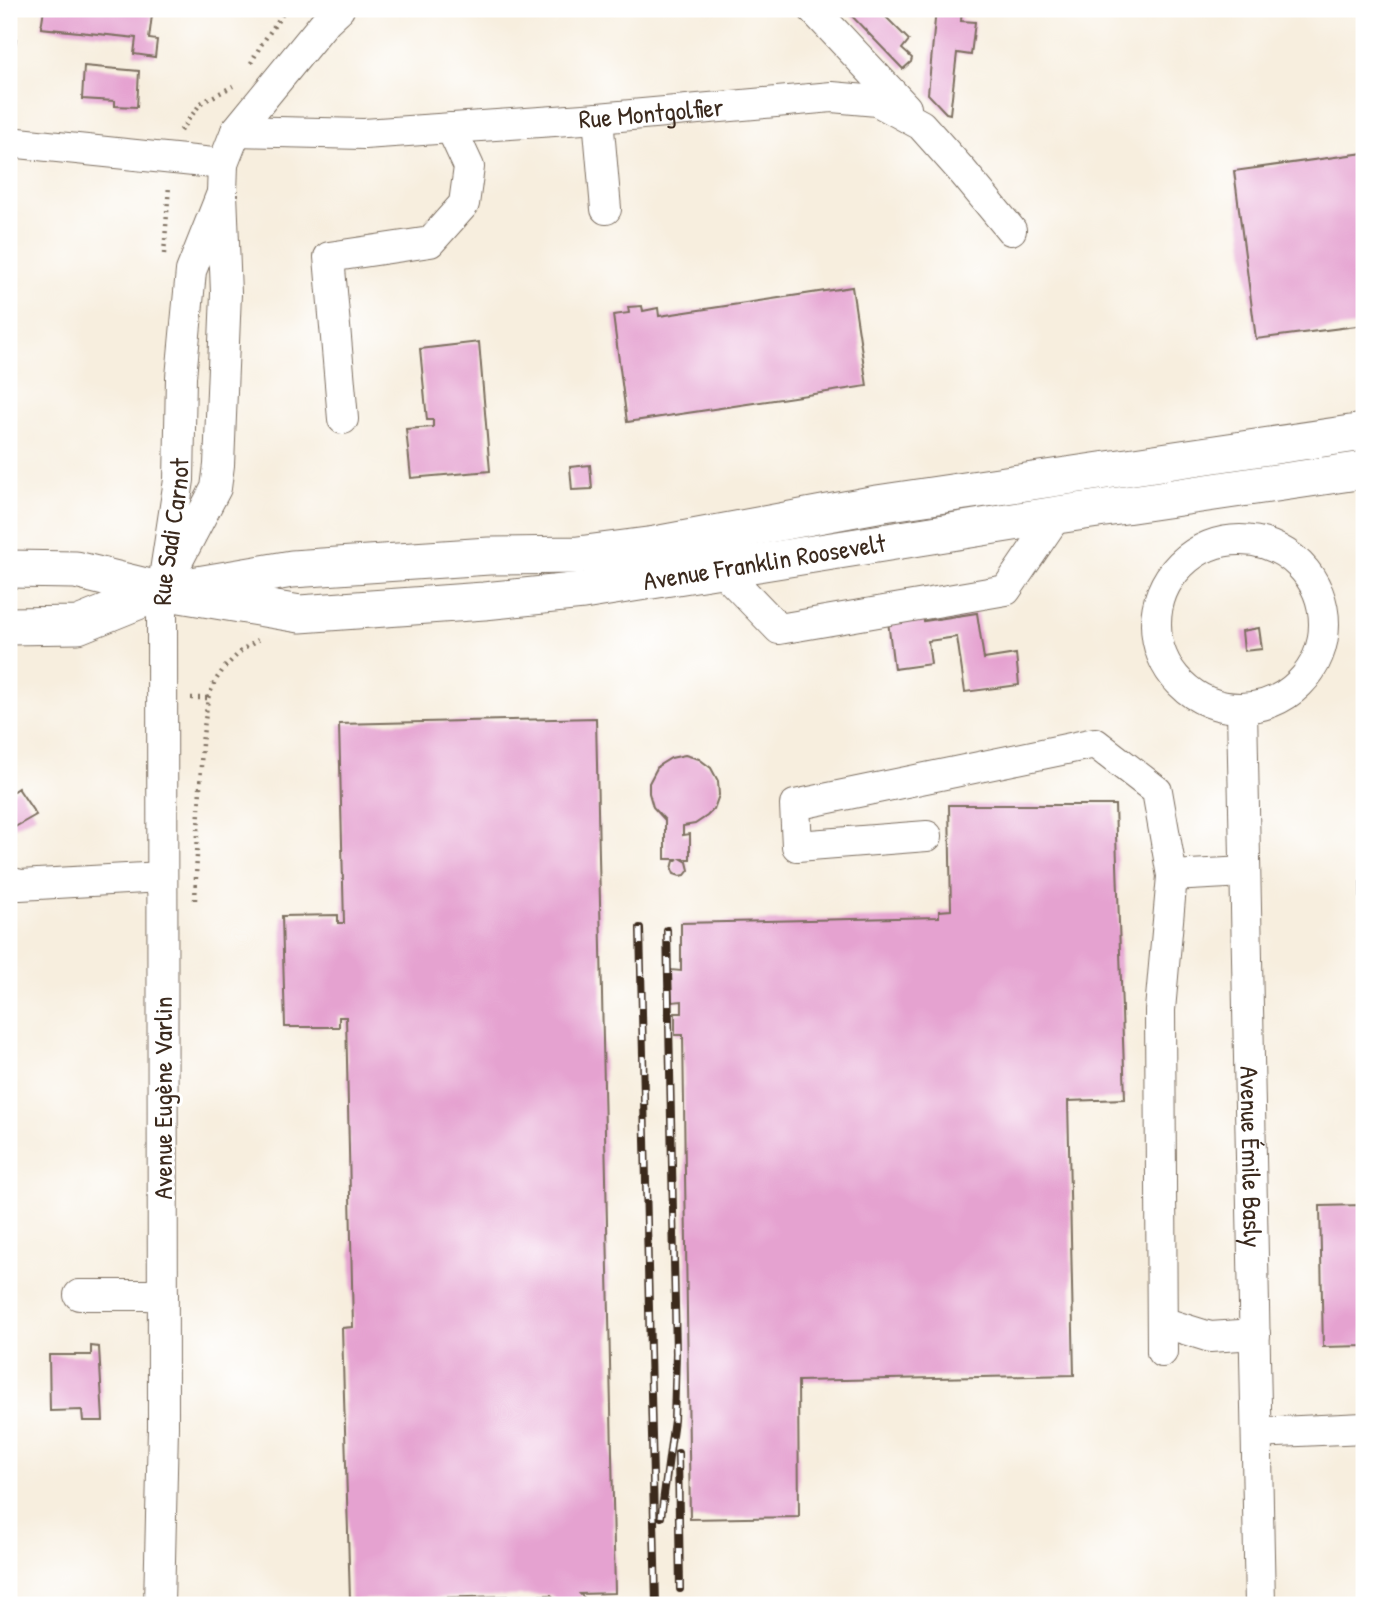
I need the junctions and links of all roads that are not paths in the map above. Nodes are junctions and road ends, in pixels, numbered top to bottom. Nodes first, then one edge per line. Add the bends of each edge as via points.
1 (340, 9) edge
2 (813, 9) edge
3 (598, 118) junction
4 (921, 125) junction
5 (451, 128) junction
6 (236, 131) junction
7 (9, 142) edge
8 (223, 178) junction
9 (606, 209) dead end
10 (1011, 230) dead end
11 (343, 419) dead end
12 (1364, 432) edge
13 (1364, 470) edge
14 (1057, 515) junction
15 (9, 569) edge
16 (721, 569) junction
17 (162, 591) junction
18 (9, 625) edge
19 (1242, 709) junction
20 (927, 836) dead end
21 (1245, 872) junction
22 (1172, 876) junction
23 (162, 877) junction
24 (9, 882) edge
25 (79, 1295) dead end
26 (163, 1295) junction
27 (1162, 1322) junction
28 (1255, 1334) junction
29 (1162, 1352) dead end
30 (1364, 1428) edge
31 (1257, 1433) junction
32 (159, 1605) edge
33 (1260, 1605) edge

1 - 6 street, Rue Sadi Carnot
2 - 4 street
3 - 4 street, Rue Montgolfier via 832,97 877,101
3 - 5 street, Rue Montgolfier
3 - 9 street
4 - 10 street, Rue Montgolfier
5 - 6 street, Rue Montgolfier via 364,134
5 - 11 street via 468,167 464,204 430,242 329,257
6 - 8 street, Rue Sadi Carnot
7 - 8 street via 171,160
8 - 17 street, Rue Sadi Carnot via 191,271 181,377 179,481
8 - 17 street, Rue Sadi Carnot via 226,293 216,488
12 - 17 main road, Avenue Franklin Roosevelt via 877,504 655,545 578,555 292,569
13 - 14 main road, Avenue Franklin Roosevelt
14 - 16 main road, Avenue Franklin Roosevelt
14 - 16 street via 1006,590 779,629
15 - 17 main road, Avenue Franklin Roosevelt via 76,570
16 - 17 main road, Avenue Franklin Roosevelt via 509,599 300,614
17 - 18 main road, Avenue Franklin Roosevelt via 78,625
17 - 23 street, Avenue Eugène Varlin
19 - 19 street via 1269,703 1293,690 1311,669 1322,644 1324,616 1317,590 1302,567 1280,550 1254,541 1227,540 1200,549 1178,566 1162,589 1155,617 1157,645 1169,671 1188,692 1213,704
19 - 21 street, Avenue Émile Basly
20 - 22 street via 797,846 795,805 1095,743 1157,790
21 - 22 street
21 - 28 street, Avenue Émile Basly
22 - 27 street via 1160,1010
23 - 24 street
23 - 26 street, Avenue Eugène Varlin
25 - 26 street
26 - 32 street, Avenue Eugène Varlin
27 - 28 street via 1210,1337
27 - 29 street
28 - 31 street, Avenue Émile Basly
30 - 31 street
31 - 33 street, Avenue Émile Basly

